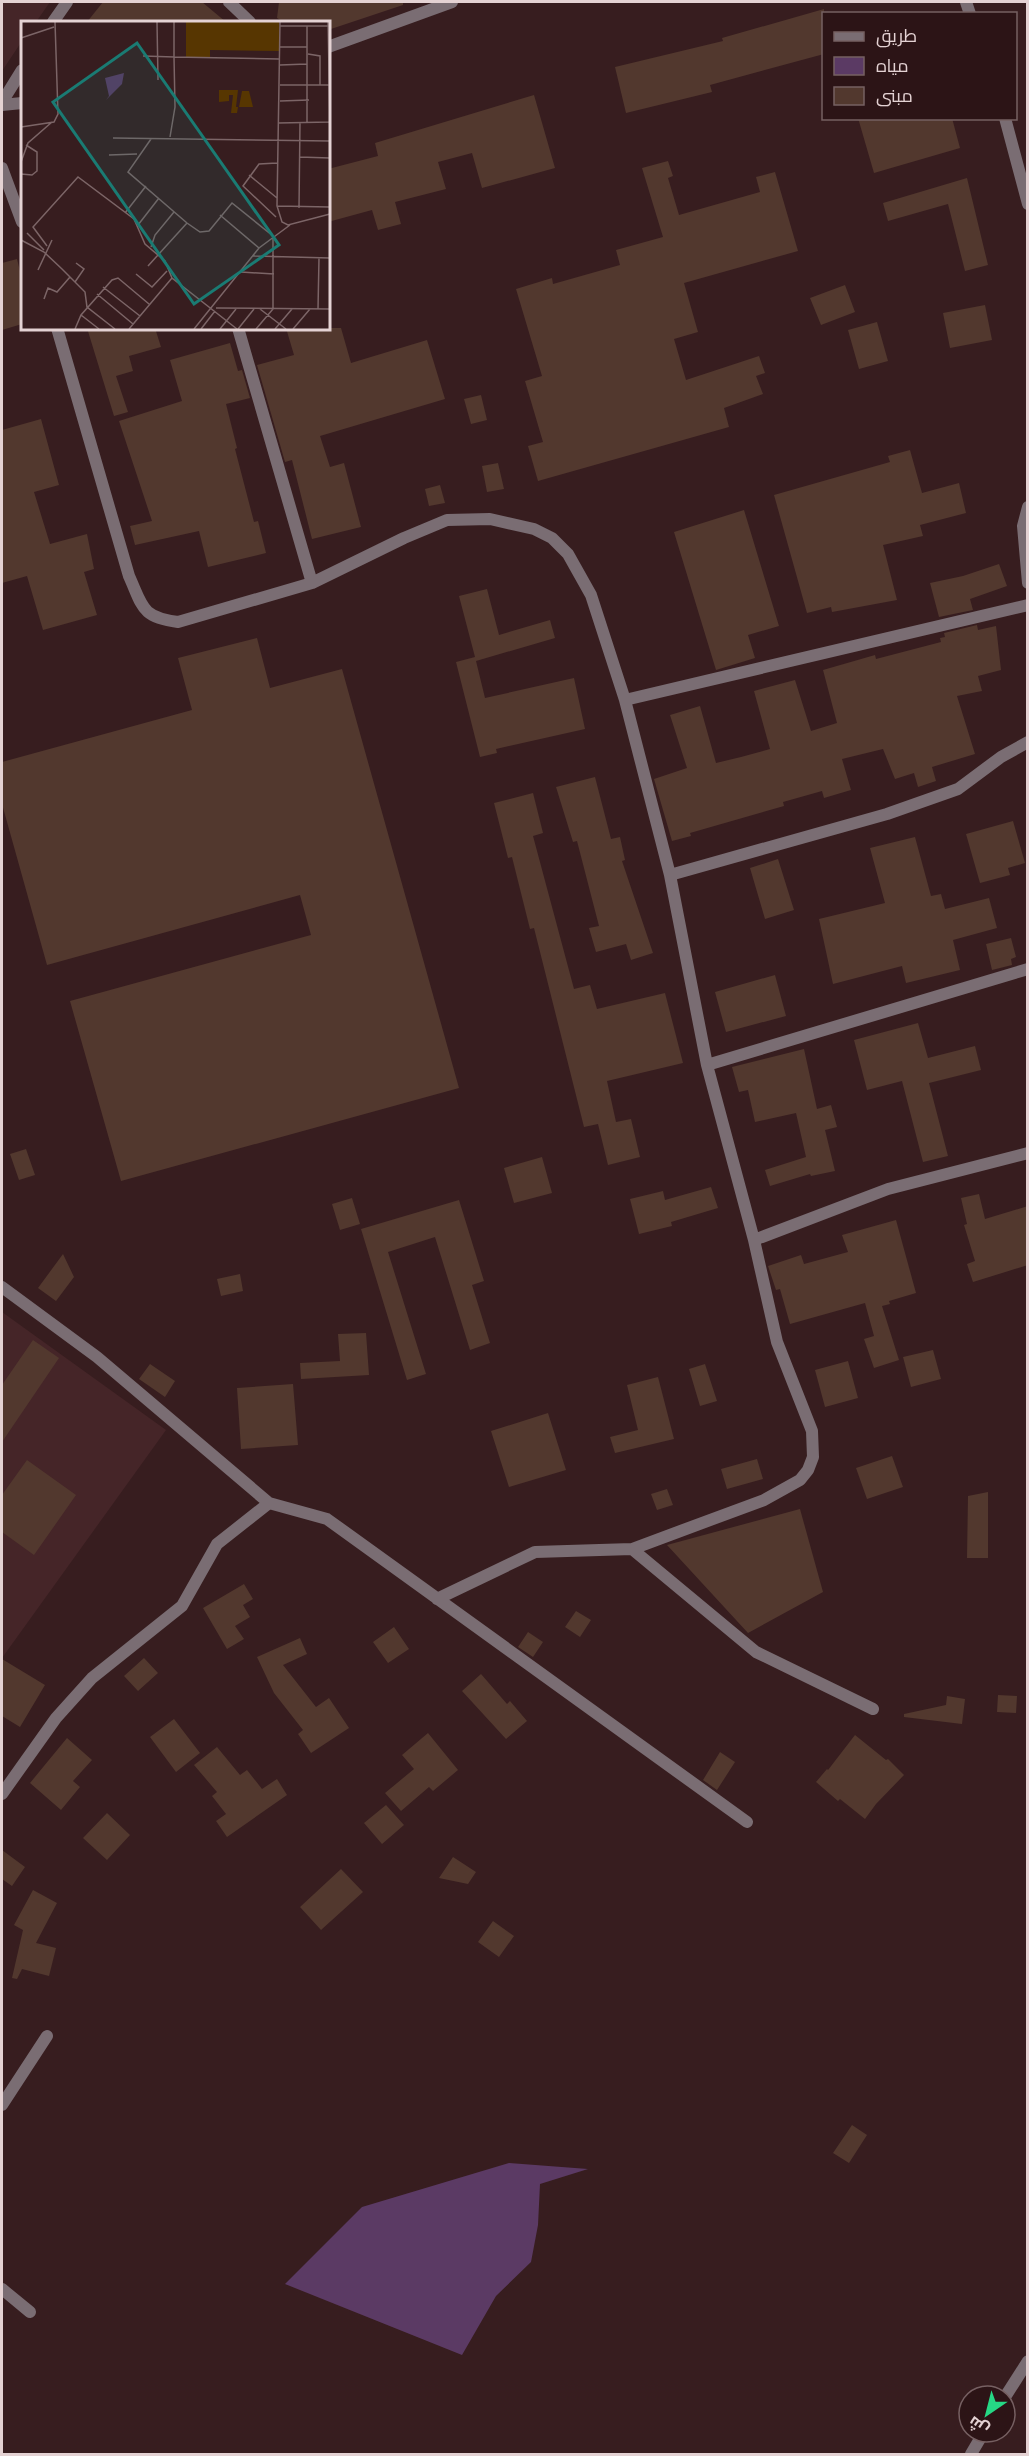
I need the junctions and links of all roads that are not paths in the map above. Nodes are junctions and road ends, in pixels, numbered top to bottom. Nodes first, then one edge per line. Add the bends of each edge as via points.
1 (67, 2) edge
2 (229, 2) edge
3 (452, 2) edge
4 (54, 21) edge
5 (248, 21) edge
6 (330, 46) edge
7 (21, 72) edge
8 (21, 103) edge
9 (2, 104) edge
10 (1006, 120) edge
11 (2, 168) edge
12 (1028, 204) edge
13 (21, 219) edge
14 (58, 330) edge
15 (238, 330) edge
16 (1028, 507) edge
17 (312, 583) junction
18 (1028, 583) edge
19 (1028, 605) edge
20 (625, 700) junction
21 (1028, 742) edge
22 (670, 874) junction
23 (1028, 969) edge
24 (707, 1065) junction
25 (1028, 1153) edge
26 (754, 1240) junction
27 (2, 1287) edge
28 (269, 1503) junction
29 (632, 1549) junction
30 (437, 1599) junction
31 (873, 1709) dead end
32 (2, 1794) edge
33 (747, 1822) dead end
34 (47, 2036) dead end
35 (2, 2105) edge
36 (2, 2289) edge
37 (30, 2312) dead end
38 (1028, 2361) edge
39 (1013, 2384) edge

1 - 4 street
2 - 5 street
3 - 6 street
7 - 9 street
8 - 9 street
10 - 12 street
11 - 13 street
14 - 17 street via 129,576 145,610 158,619 178,622
15 - 17 street
16 - 18 street via 1023,526
17 - 20 street via 447,520 490,519 534,528 568,554 591,595
19 - 20 street
20 - 22 street
21 - 22 street via 958,789 886,814
22 - 24 street
23 - 24 street
24 - 26 street
25 - 26 street via 888,1189
26 - 29 street via 777,1342 812,1431 813,1457 808,1470 800,1480 764,1500
27 - 28 street via 97,1357
28 - 30 street via 327,1519
28 - 32 street via 217,1544 182,1606 92,1678 56,1718
29 - 30 street via 535,1552
29 - 31 street via 756,1652
30 - 33 street
34 - 35 street
36 - 37 street
38 - 39 street

